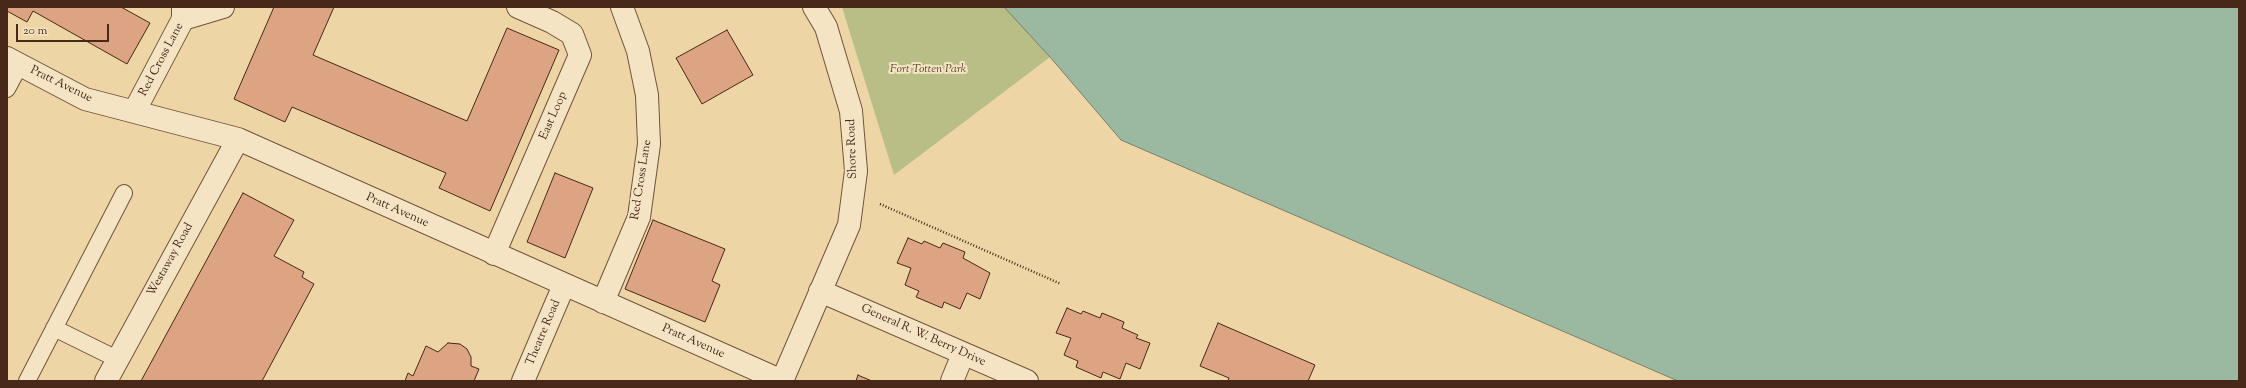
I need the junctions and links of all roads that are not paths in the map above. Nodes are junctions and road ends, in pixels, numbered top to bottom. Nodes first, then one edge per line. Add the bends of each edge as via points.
1 (223, 7) edge
2 (518, 7) edge
3 (622, 7) edge
4 (814, 7) edge
5 (183, 13) edge
6 (14, 62) edge
7 (7, 89) edge
8 (134, 112) junction
9 (238, 140) junction
10 (124, 193) dead end
11 (494, 254) junction
12 (564, 285) junction
13 (820, 291) junction
14 (602, 302) junction
15 (54, 328) junction
16 (963, 354) junction
17 (117, 359) junction
18 (27, 381) edge
19 (106, 381) edge
20 (523, 381) edge
21 (782, 381) edge
22 (952, 381) edge
23 (1026, 381) edge

1 - 5 street
2 - 11 street, East Loop via 572,34 580,55
3 - 14 street, Red Cross Lane via 638,51 647,96 649,144 639,217
4 - 13 street, Shore Road via 826,27 851,111 856,170 849,225
5 - 8 street, Red Cross Lane
6 - 7 lane
6 - 8 street, Pratt Avenue via 85,99
8 - 9 street, Pratt Avenue
9 - 11 street, Pratt Avenue
9 - 17 street, Westaway Road
10 - 15 lane
11 - 12 street, Pratt Avenue
12 - 14 street, Pratt Avenue
12 - 20 street, Theatre Road
13 - 16 street, General R. W. Berry Drive
13 - 21 street, Shore Road
14 - 21 street, Pratt Avenue
15 - 17 lane
15 - 18 lane
16 - 22 street
16 - 23 street, General R. W. Berry Drive
17 - 19 street, Westaway Road

